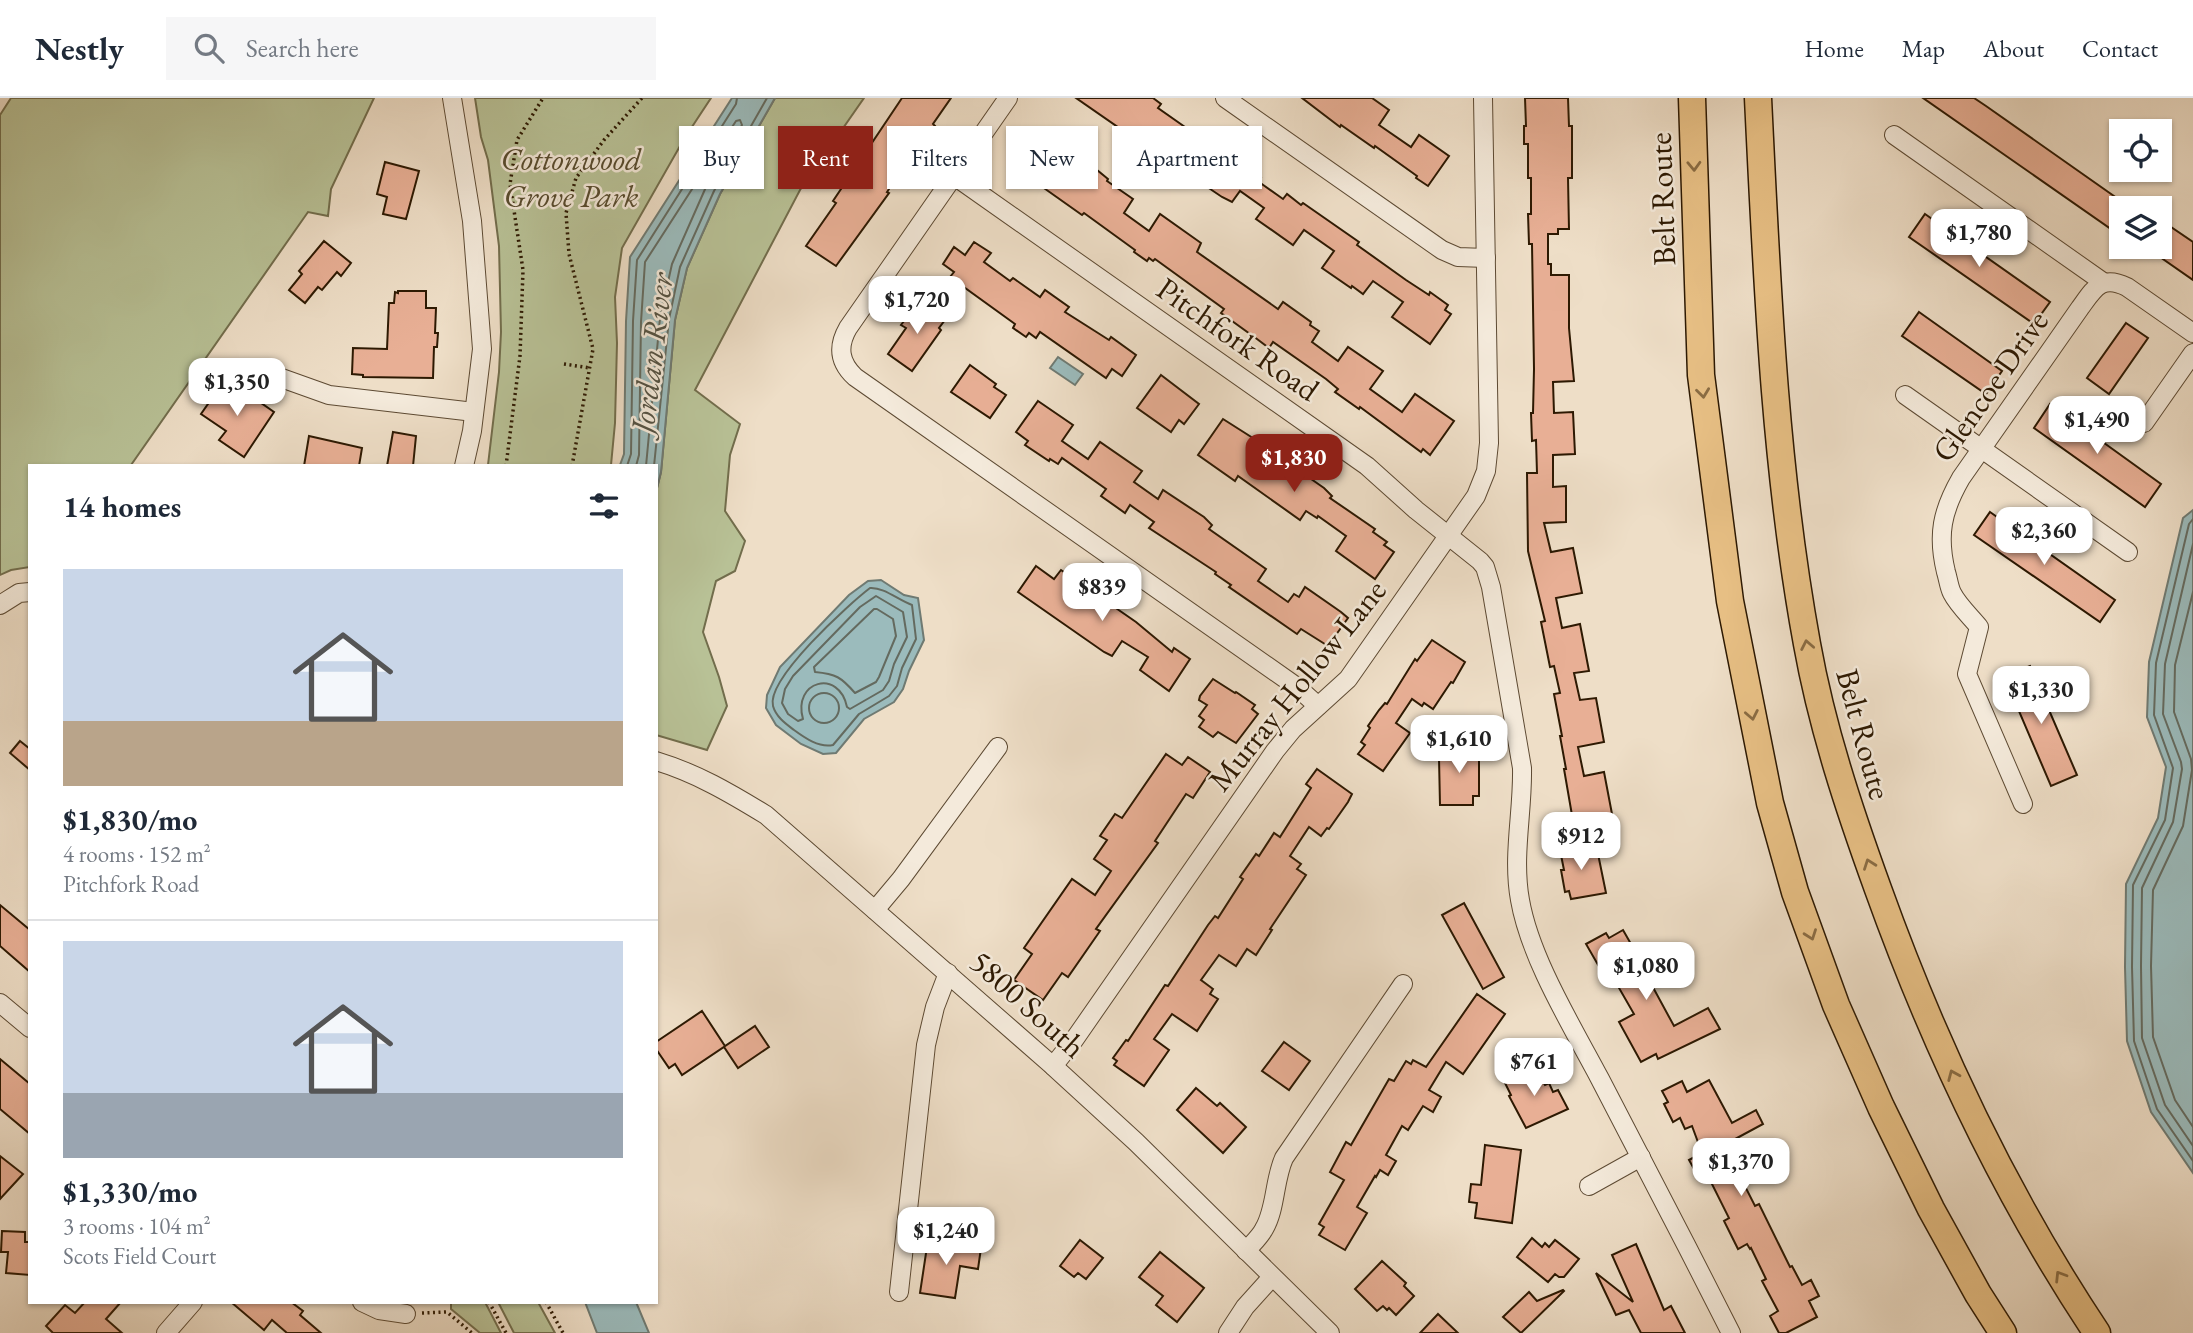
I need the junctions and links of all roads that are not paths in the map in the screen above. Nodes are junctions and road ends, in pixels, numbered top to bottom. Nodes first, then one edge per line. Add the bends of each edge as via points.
1 (452, 98) edge
2 (1008, 98) edge
3 (1226, 98) edge
4 (1483, 98) edge
5 (1692, 98) edge
6 (1758, 98) edge
7 (988, 126) edge
8 (1894, 135) dead end
9 (943, 189) edge
10 (973, 189) edge
11 (1486, 258) junction
12 (2103, 282) junction
13 (2193, 333) edge
14 (2193, 353) edge
15 (259, 370) dead end
16 (1905, 395) dead end
17 (474, 412) junction
18 (2144, 423) dead end
19 (1982, 449) junction
20 (464, 464) edge
21 (1449, 536) junction
22 (2129, 552) dead end
23 (28, 592) edge
24 (0, 605) edge
25 (1318, 706) junction
26 (998, 747) dead end
27 (658, 762) edge
28 (2023, 804) dead end
29 (875, 910) junction
30 (948, 973) junction
31 (1403, 984) dead end
32 (0, 1003) edge
33 (28, 1026) edge
34 (1053, 1066) junction
35 (1641, 1157) junction
36 (1589, 1186) dead end
37 (1246, 1251) junction
38 (1272, 1277) junction
39 (898, 1292) dead end
40 (191, 1304) edge
41 (366, 1304) edge
42 (406, 1314) road end
43 (166, 1333) edge
44 (1228, 1333) edge
45 (1330, 1333) edge
46 (1731, 1333) edge
47 (2003, 1333) edge
48 (2097, 1333) edge

1 - 17 street via 471,221 482,349
2 - 7 street
3 - 11 street via 1442,250 1458,257
4 - 11 street, Murray Hollow Lane
5 -> 47 highway, Belt Route via 1701,375 1730,601 1770,803 1795,892 1836,1005 1931,1209
48 -> 6 highway, Belt Route via 2025,1215 1956,1084 1898,945 1830,744 1808,648 1783,484
8 - 12 street
9 - 25 street via 844,334 841,352 845,366
10 - 21 street, Pitchfork Road via 1367,466
11 - 21 street, Murray Hollow Lane via 1488,457 1476,496
12 - 13 street via 2127,287
12 - 19 street, Glencoe Drive
14 - 18 street
15 - 17 street via 329,395
16 - 19 street
17 - 20 street
19 - 22 street
19 - 28 street, Glencoe Drive via 1949,499 1942,519 1944,565 1951,592 1979,627 1967,674
21 - 25 street, Murray Hollow Lane via 1357,668
21 - 35 street, Pitchfork Road via 1485,567 1491,587 1522,768 1516,859 1526,926 1560,1004
23 - 24 street
25 - 34 street, Murray Hollow Lane via 1275,751
26 - 29 street
27 - 29 street, 5800 South via 685,770 766,815
29 - 30 street, 5800 South
30 - 34 street, 5800 South
30 - 39 street via 926,1045
31 - 37 street via 1284,1158 1269,1220
32 - 33 street
34 - 37 street, 5800 South
35 - 36 street
35 - 46 street, Pitchfork Road
37 - 38 street, 5800 South
38 - 44 street
38 - 45 street, 5800 South
40 - 43 street
41 - 42 street

